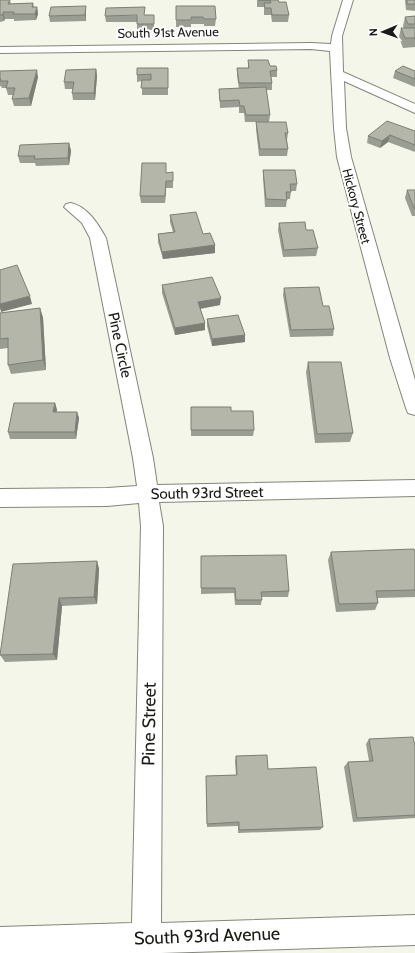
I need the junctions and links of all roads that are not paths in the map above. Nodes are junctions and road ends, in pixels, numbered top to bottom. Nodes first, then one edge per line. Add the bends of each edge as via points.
1 (348, 0) edge
2 (336, 48) junction
3 (0, 50) edge
4 (338, 74) junction
5 (415, 109) edge
6 (71, 207) dead end
7 (415, 408) edge
8 (415, 488) edge
9 (148, 494) junction
10 (0, 498) edge
11 (415, 930) edge
12 (0, 942) edge
13 (147, 945) edge

1 - 2 street, Hickory Street
2 - 3 street, South 91st Avenue via 303,46
2 - 4 street, Hickory Street
4 - 5 street
4 - 7 street, Hickory Street via 344,157
6 - 9 street, Pine Circle via 83,214 98,238
8 - 9 street, South 93rd Street
9 - 10 street, South 93rd Street
9 - 13 street, Pine Street via 152,526
11 - 13 street, South 93rd Avenue
12 - 13 street, South 93rd Avenue

